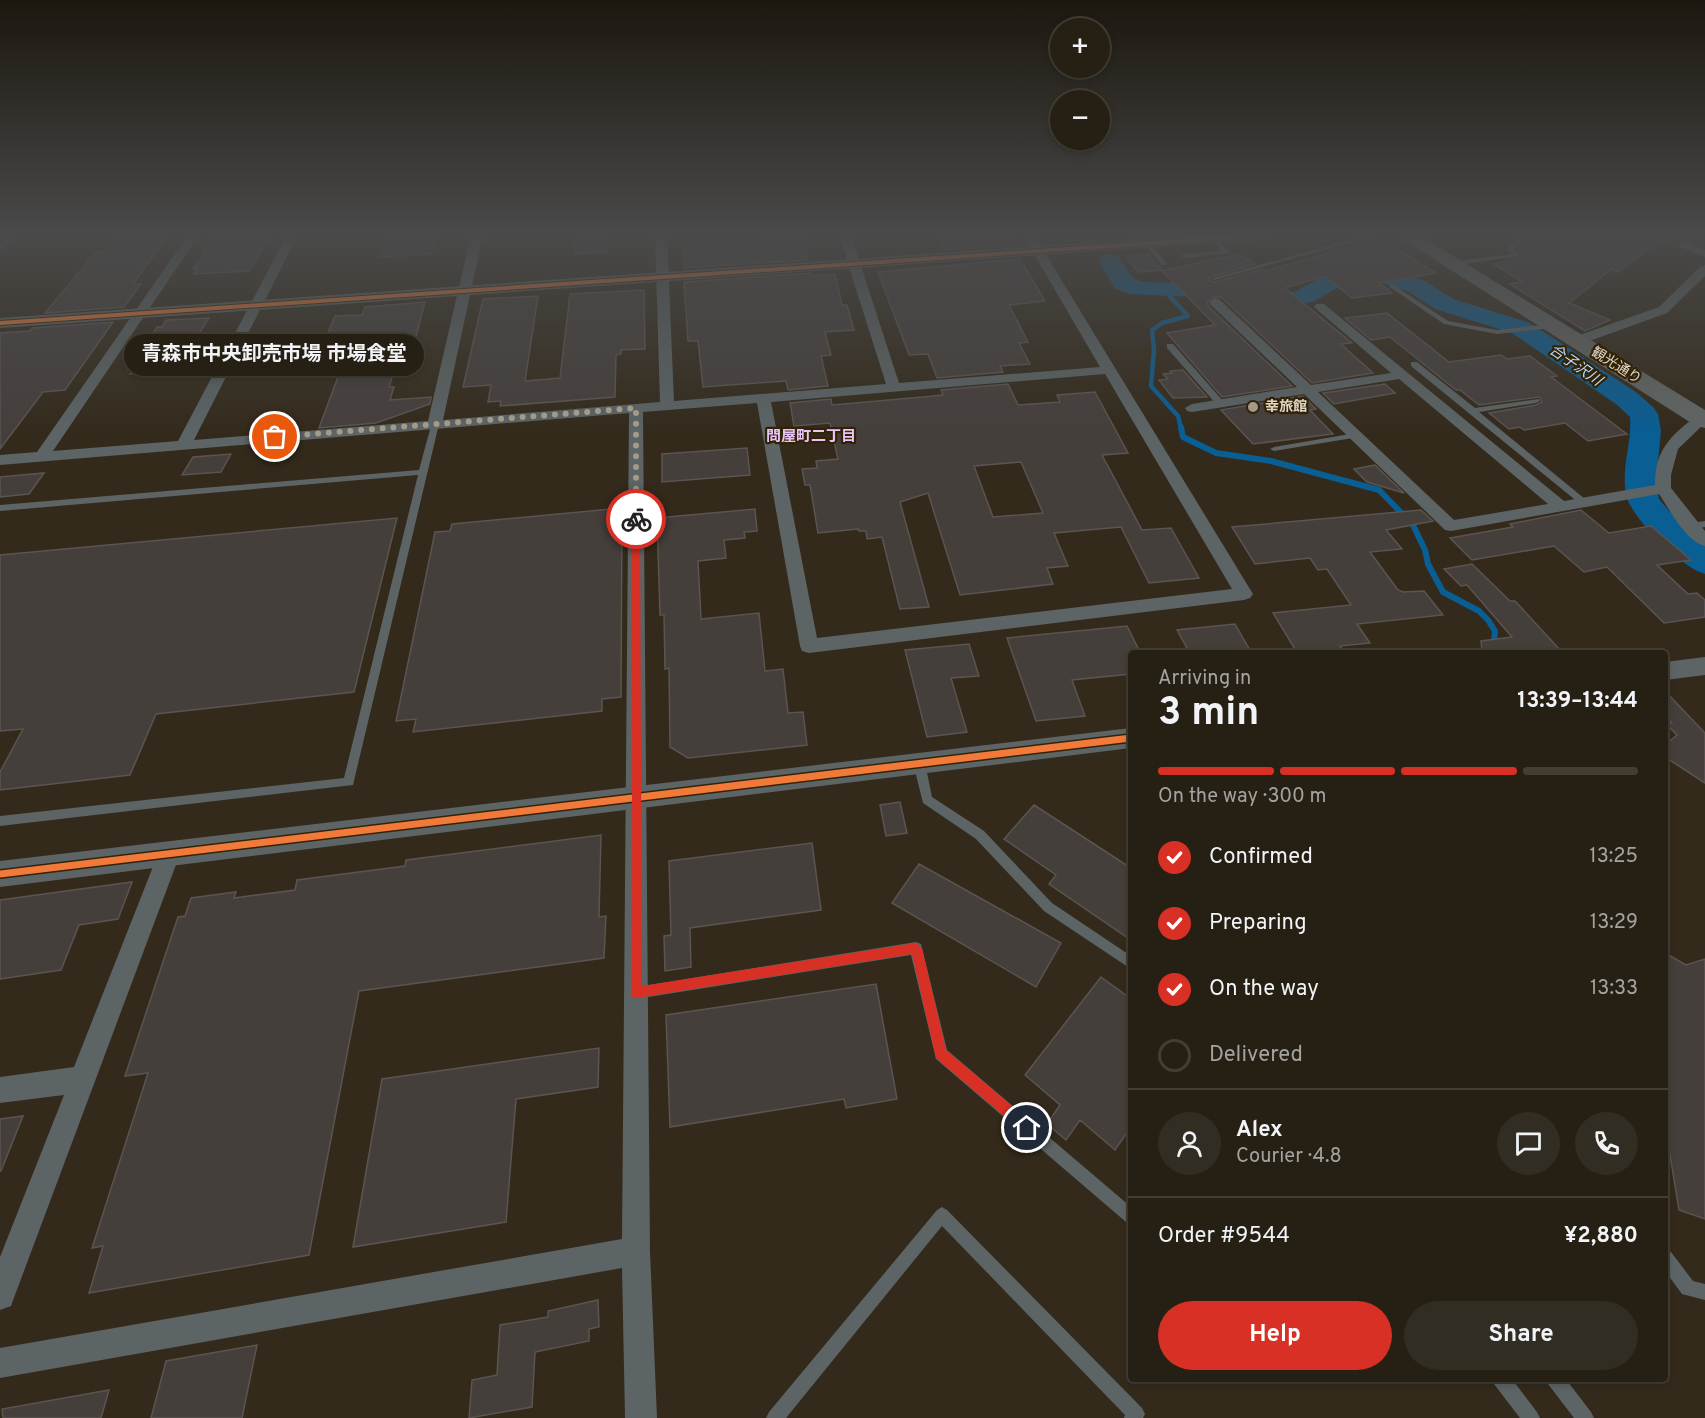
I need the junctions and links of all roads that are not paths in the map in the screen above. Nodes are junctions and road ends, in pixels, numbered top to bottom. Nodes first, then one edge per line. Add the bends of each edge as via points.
1 (149, 301) edge
2 (255, 301) edge
3 (258, 301) edge
4 (462, 301) edge
5 (664, 301) edge
6 (866, 301) edge
7 (1067, 301) edge
8 (1414, 301) edge
9 (1511, 301) edge
10 (1671, 301) edge
11 (1215, 302) dead end
12 (1320, 307) dead end
13 (144, 308) junction
14 (0, 314) edge
15 (0, 323) edge
16 (1551, 326) junction
17 (1576, 341) junction
18 (1170, 346) dead end
19 (1414, 364) dead end
20 (1108, 370) junction
21 (1401, 375) junction
22 (894, 388) junction
23 (1308, 389) junction
24 (763, 399) junction
25 (1536, 401) dead end
26 (1220, 403) junction
27 (667, 406) junction
28 (636, 408) junction
29 (1192, 408) dead end
30 (1473, 411) junction
31 (1703, 420) edge
32 (435, 424) junction
33 (1356, 435) junction
34 (184, 444) junction
35 (1274, 449) dead end
36 (42, 456) junction
37 (0, 460) edge
38 (423, 472) junction
39 (1656, 489) junction
40 (1582, 501) junction
41 (1559, 505) junction
42 (0, 508) edge
43 (1698, 525) edge
44 (1705, 541) edge
45 (1705, 666) edge
46 (1668, 671) edge
47 (1128, 738) edge
48 (918, 764) junction
49 (636, 796) junction
50 (0, 821) edge
51 (169, 854) junction
52 (0, 874) edge
53 (1128, 961) edge
54 (636, 993) junction
55 (83, 1079) junction
56 (0, 1090) edge
57 (1128, 1214) edge
58 (636, 1251) junction
59 (1668, 1262) edge
60 (1705, 1292) edge
61 (0, 1294) edge
62 (0, 1362) edge
63 (1503, 1382) edge
64 (1557, 1382) edge
65 (641, 1418) edge
66 (775, 1418) edge
67 (1133, 1418) edge
68 (1531, 1418) edge
69 (1585, 1418) edge

1 - 13 street
2 - 13 street
3 - 34 street
4 - 32 street
5 - 27 street
6 - 22 street
7 - 20 street
8 - 16 lane via 1446,323 1497,332
9 - 16 highway, 観光通り
10 - 17 street via 1662,310
11 - 23 street
12 - 21 street
13 - 14 street
13 - 15 street
13 - 36 street
16 - 17 highway, 観光通り
17 - 31 highway, 観光通り
18 - 26 lane
19 - 30 lane
20 - 22 street
20 - 24 street via 1244,594 809,646
21 - 23 street
21 - 41 street
22 - 24 street
23 - 26 street
23 - 33 street
24 - 27 street
25 - 30 lane
26 - 29 street
27 - 28 street
28 - 32 street
28 - 49 street
30 - 40 lane
31 - 39 street via 1671,444
32 - 34 street
32 - 38 lane
33 - 35 lane
33 - 41 street via 1451,526
34 - 36 street
36 - 37 street
38 - 42 lane
38 - 50 lane via 349,782
39 - 40 street
39 - 43 street
40 - 41 street
43 - 44 street
45 - 46 street
47 - 48 street
48 - 49 street
48 - 53 lane via 927,800 980,835 1048,907
49 - 51 street
49 - 54 street
51 - 52 street
51 - 55 street
54 - 57 lane via 916,948 941,1053
54 - 58 street
55 - 56 street
55 - 61 street
58 - 62 street
58 - 65 street
59 - 60 lane via 1688,1288
63 - 68 lane
64 - 69 lane
66 - 67 lane via 942,1215 1136,1414

